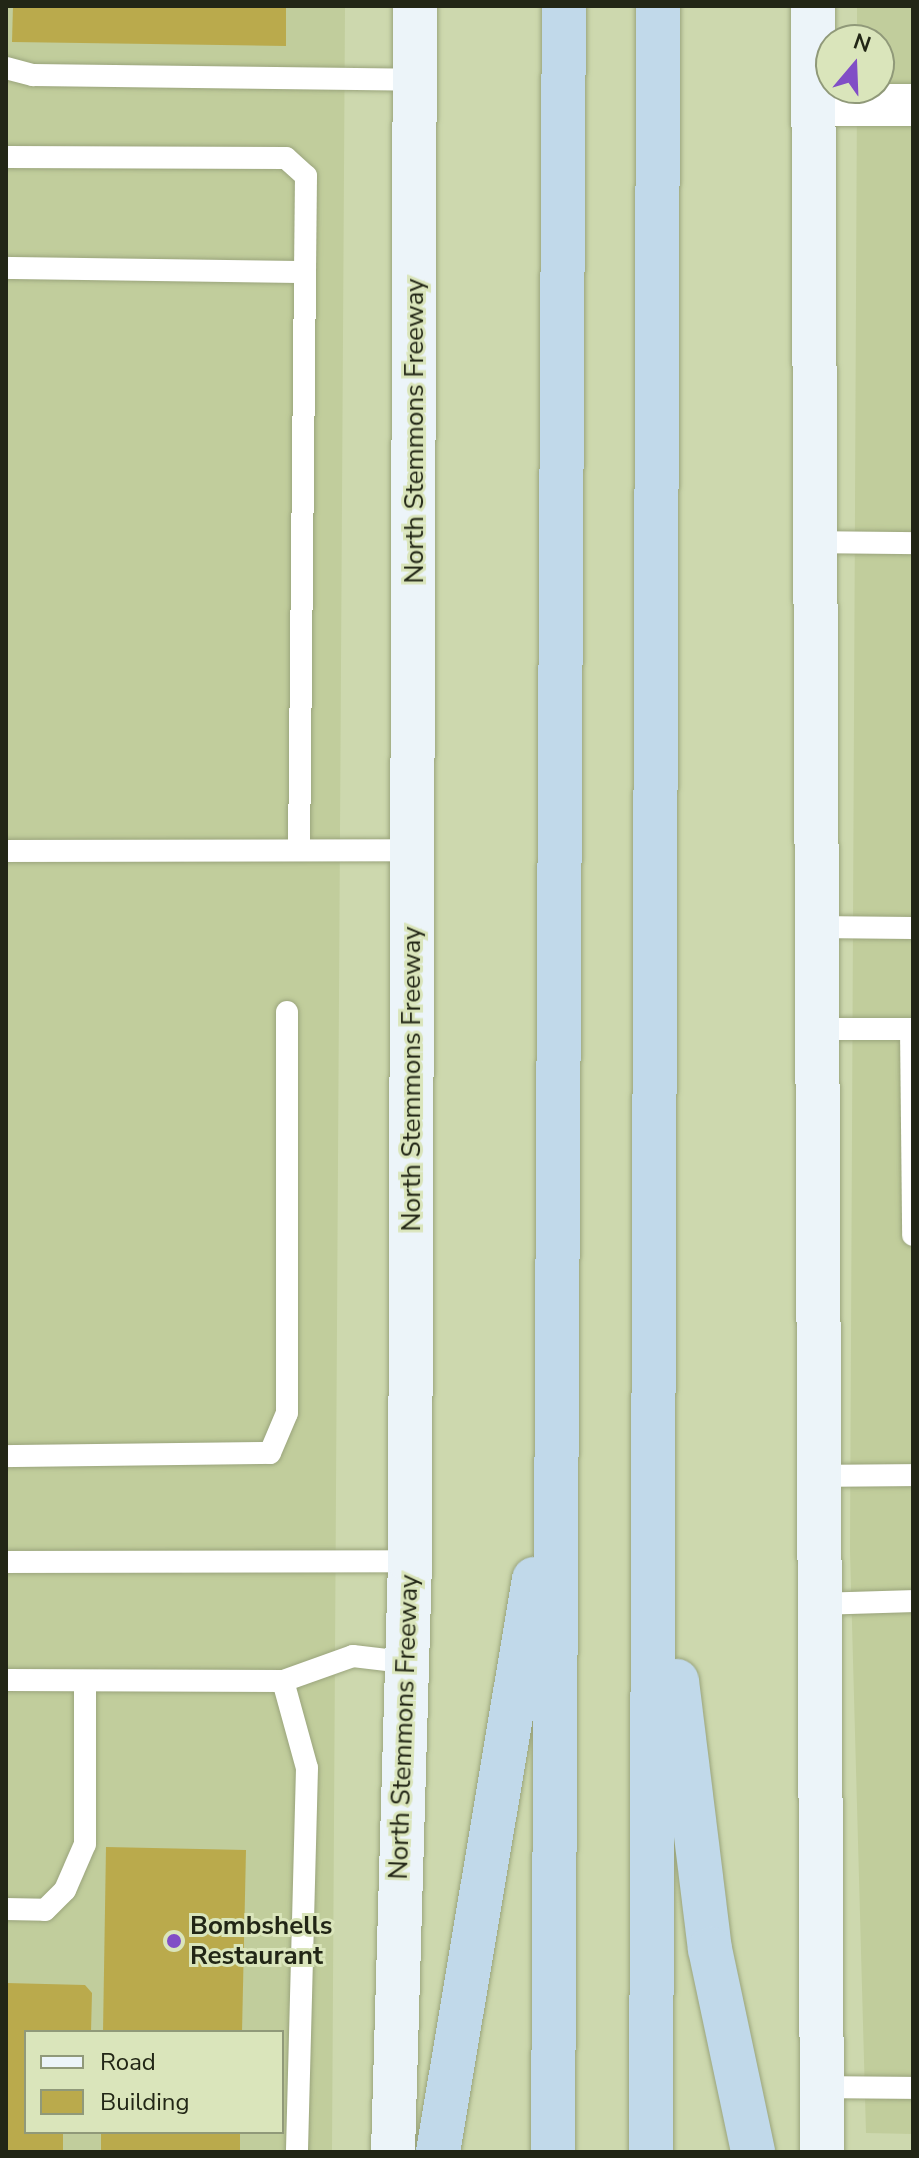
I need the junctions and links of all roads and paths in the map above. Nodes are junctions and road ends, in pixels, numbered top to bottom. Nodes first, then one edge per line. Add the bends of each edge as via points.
1 (415, 6) edge
2 (564, 6) edge
3 (658, 6) edge
4 (813, 6) edge
5 (6, 68) edge
6 (416, 80) junction
7 (813, 105) junction
8 (913, 105) edge
9 (6, 157) edge
10 (6, 268) edge
11 (305, 272) junction
12 (813, 542) junction
13 (913, 543) edge
14 (299, 850) junction
15 (413, 850) junction
16 (6, 851) edge
17 (814, 927) junction
18 (913, 928) edge
19 (287, 1012) dead end
20 (815, 1029) junction
21 (912, 1029) edge
22 (913, 1235) edge
23 (557, 1431) junction
24 (6, 1456) edge
25 (913, 1475) edge
26 (817, 1476) junction
27 (656, 1500) junction
28 (410, 1561) junction
29 (6, 1562) edge
30 (913, 1601) edge
31 (819, 1604) junction
32 (404, 1662) junction
33 (6, 1680) edge
34 (85, 1681) junction
35 (283, 1681) junction
36 (6, 1909) edge
37 (822, 2087) junction
38 (913, 2088) edge
39 (297, 2152) edge
40 (393, 2152) edge
41 (438, 2152) edge
42 (553, 2152) edge
43 (651, 2152) edge
44 (753, 2152) edge
45 (822, 2152) edge

1 - 6 main road, North Stemmons Freeway
2 - 23 highway
3 - 27 highway
4 - 7 main road
5 - 6 lane via 33,75
6 - 15 main road, North Stemmons Freeway
7 - 8 street
7 - 12 main road
9 - 11 lane via 286,158 306,176
10 - 11 lane
11 - 14 lane
12 - 13 lane
12 - 17 main road
14 - 15 lane
14 - 16 lane
15 - 28 main road, North Stemmons Freeway
17 - 18 lane
17 - 20 main road
19 - 24 lane via 287,1413 270,1453
20 - 21 lane
20 - 26 main road
21 - 22 lane
23 - 41 highway
23 - 42 highway
25 - 26 lane
26 - 31 main road
27 - 43 highway
27 - 44 highway via 710,1949
28 - 29 lane
28 - 32 main road, North Stemmons Freeway
30 - 31 lane
31 - 37 main road
32 - 35 lane via 353,1656
32 - 40 main road, North Stemmons Freeway
33 - 34 lane
34 - 35 lane
34 - 36 lane via 85,1844 65,1890 45,1910
35 - 39 lane via 307,1768
37 - 38 lane
37 - 45 main road

